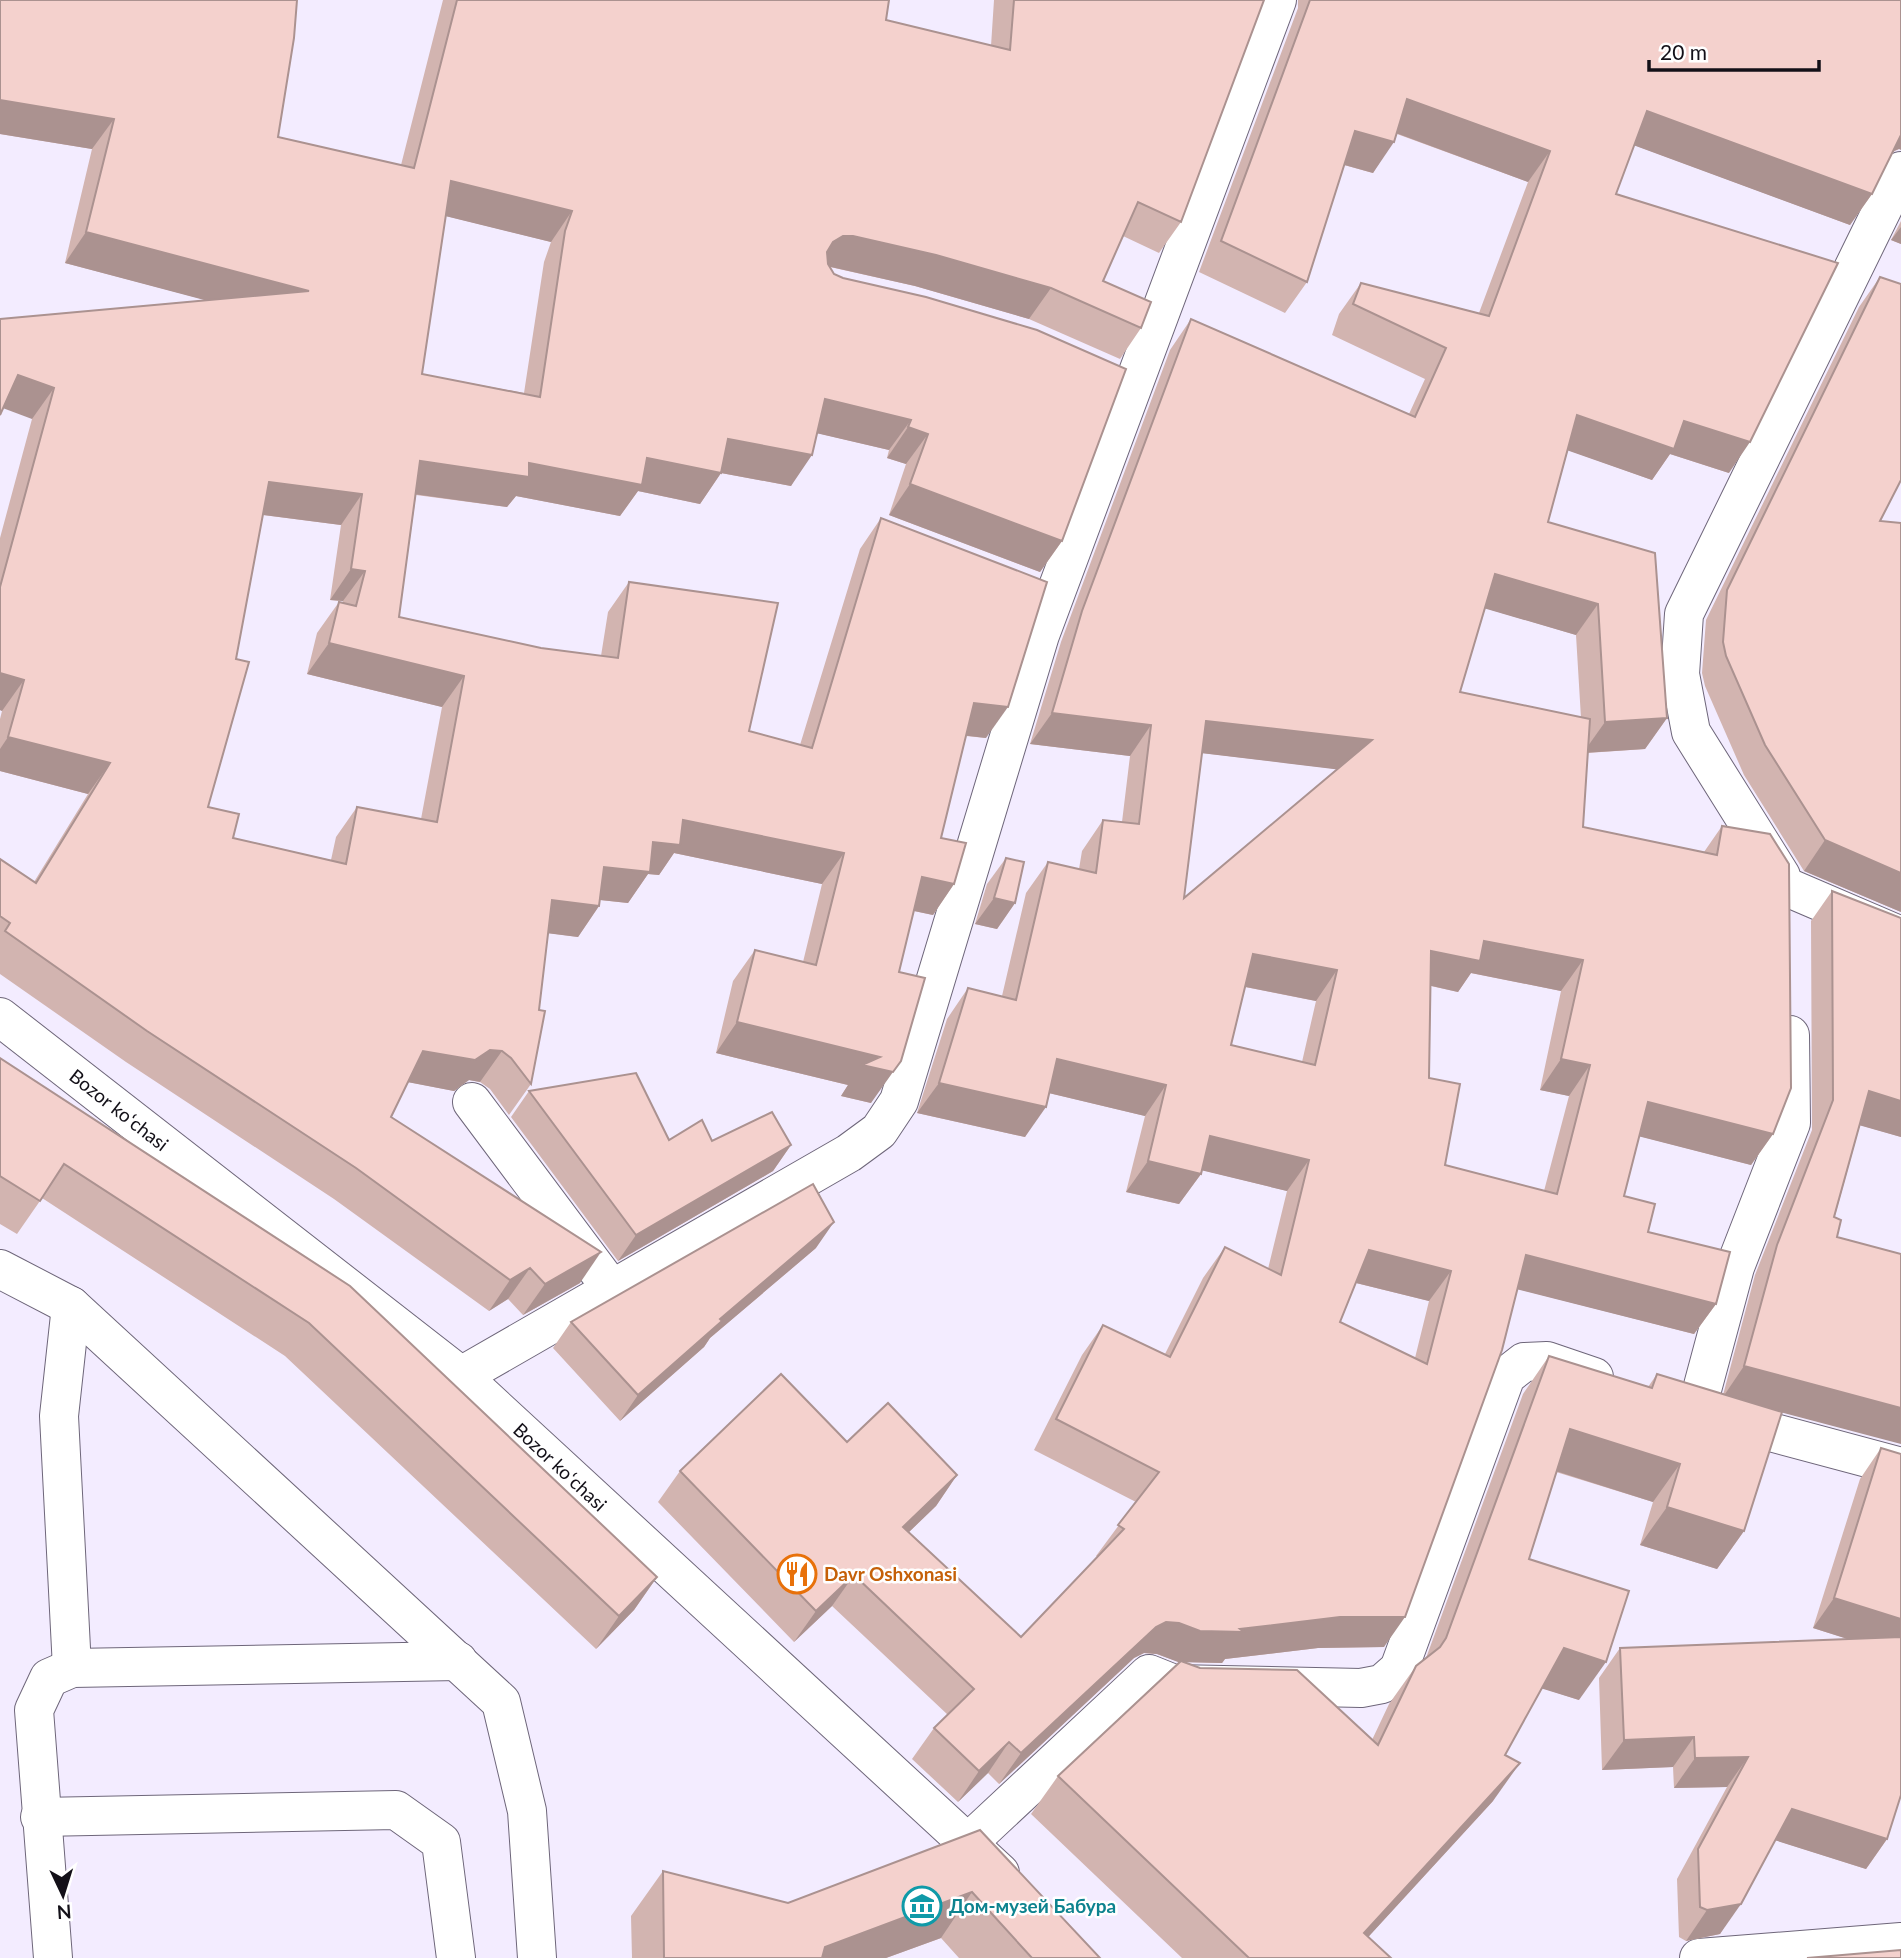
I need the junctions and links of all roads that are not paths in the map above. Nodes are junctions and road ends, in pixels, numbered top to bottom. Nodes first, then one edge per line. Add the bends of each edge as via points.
1 (1277, 0) edge
2 (1901, 171) edge
3 (1096, 372) edge
4 (1132, 388) junction
5 (1014, 586) edge
6 (1053, 600) junction
7 (1789, 888) junction
8 (1789, 929) edge
9 (1901, 936) edge
10 (1790, 998) edge
11 (0, 1017) edge
12 (472, 1102) dead end
13 (0, 1269) edge
14 (611, 1288) junction
15 (71, 1306) junction
16 (461, 1376) junction
17 (1621, 1387) edge
18 (1658, 1399) edge
19 (1696, 1412) junction
20 (1901, 1467) edge
21 (457, 1661) junction
22 (72, 1668) junction
23 (40, 1817) junction
24 (968, 1842) junction
25 (1026, 1900) edge
26 (1901, 1942) edge
27 (53, 1958) edge
28 (456, 1958) edge
29 (537, 1958) edge
30 (1699, 1958) edge

1 - 4 street
2 - 7 street via 1684,614 1680,674 1692,732
3 - 4 street
4 - 6 street
5 - 6 street
6 - 14 street via 899,1101 879,1131 849,1153
7 - 8 street
7 - 9 street
10 - 19 street via 1791,1123 1735,1267
11 - 16 street, Bozor koʻchasi
12 - 14 street
13 - 15 street
14 - 16 street
15 - 21 street
15 - 22 street via 59,1416
16 - 24 street, Bozor koʻchasi
17 - 24 street via 1546,1361 1524,1363 1506,1376 1399,1669 1382,1684 1361,1688 1174,1684 1149,1674
18 - 19 street
19 - 20 street
21 - 22 street
21 - 29 street via 501,1702 527,1811
22 - 23 street via 49,1678 34,1710
23 - 27 street
23 - 28 street via 397,1810 441,1842
24 - 25 street, Bozor koʻchasi
26 - 30 street

